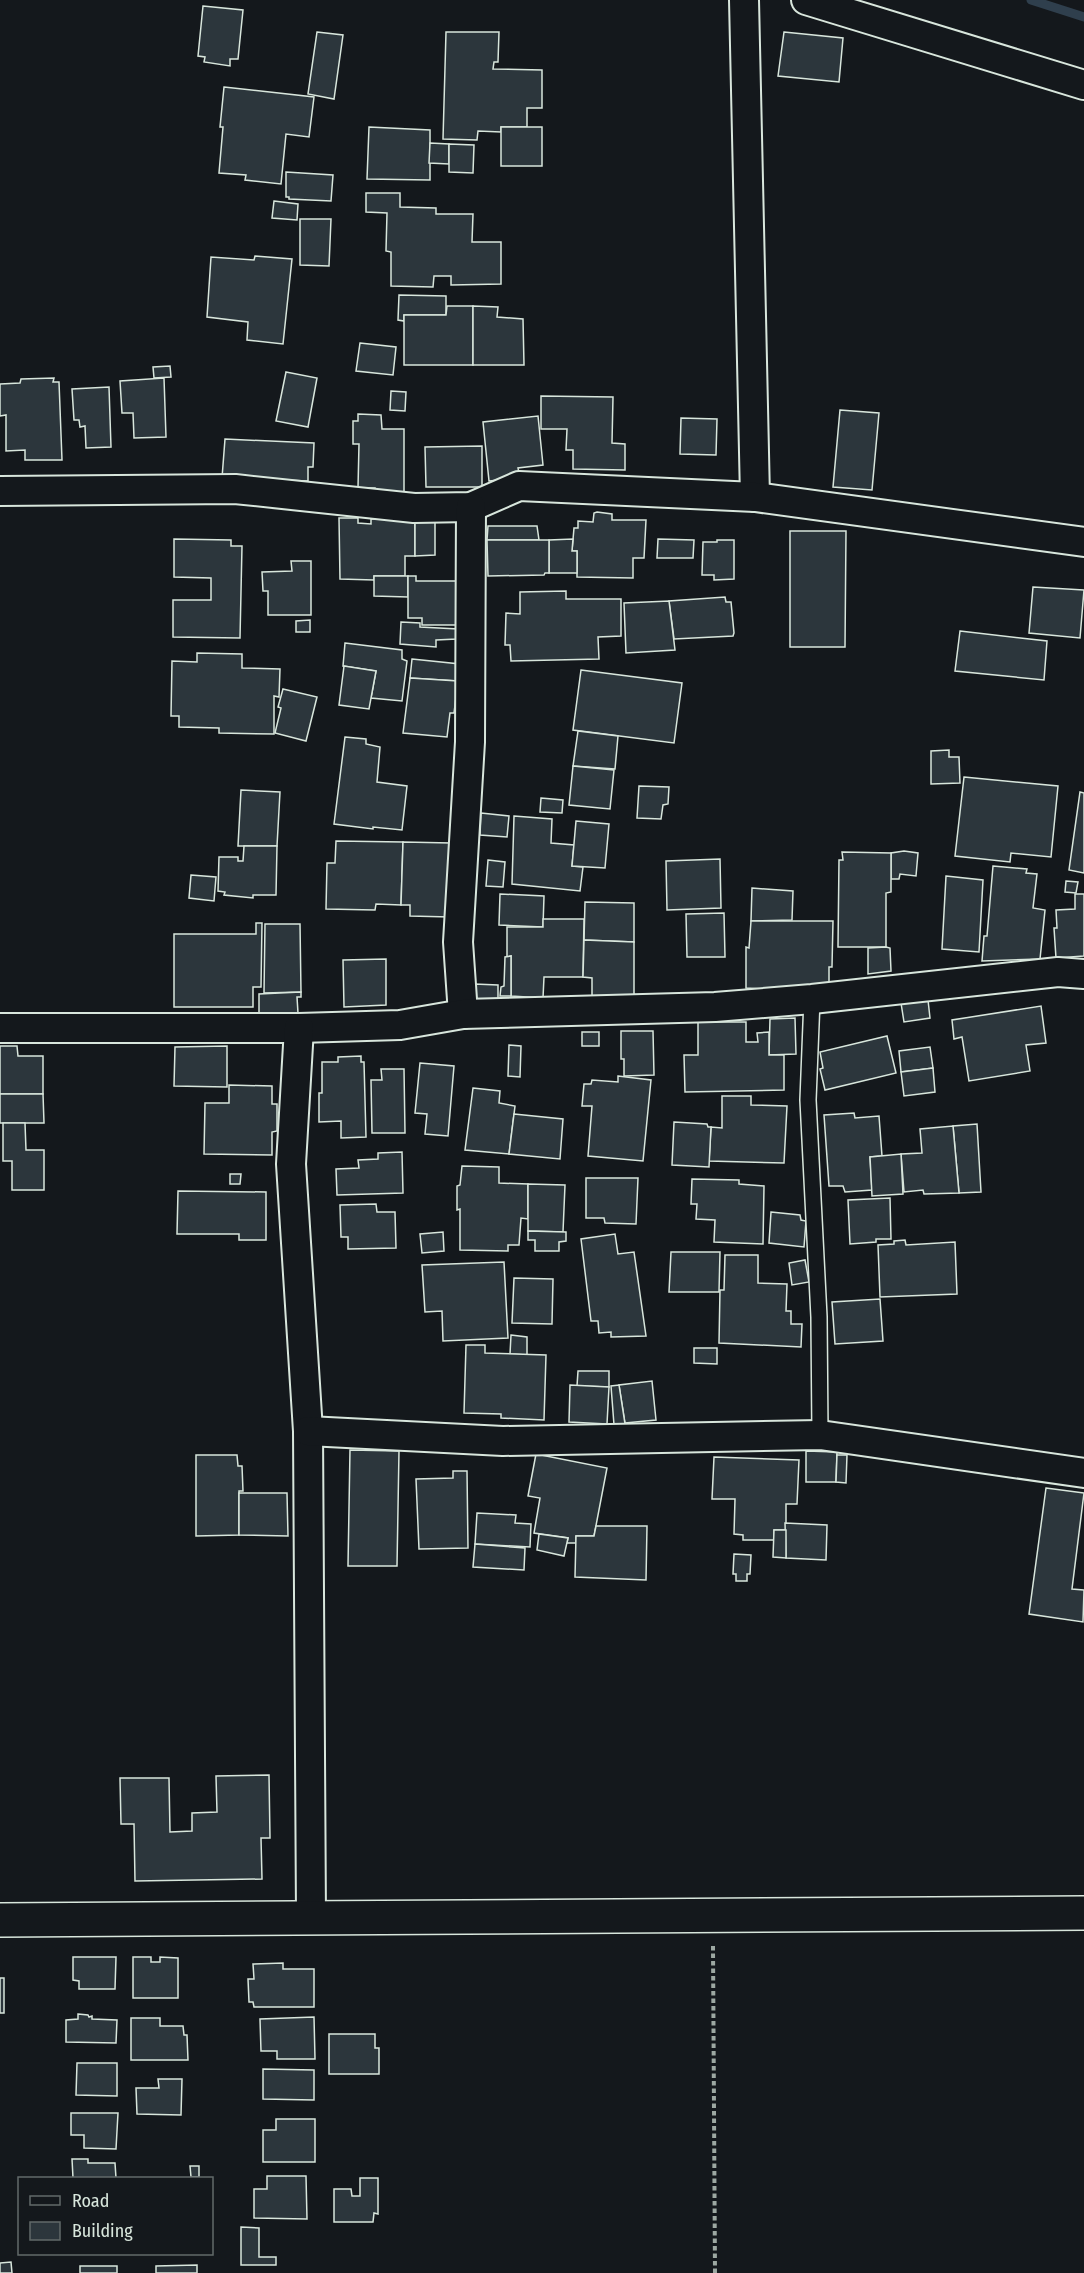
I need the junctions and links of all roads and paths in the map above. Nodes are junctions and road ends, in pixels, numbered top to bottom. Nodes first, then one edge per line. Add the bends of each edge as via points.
1 (744, 0) edge
2 (806, 0) edge
3 (1084, 85) edge
4 (0, 491) edge
5 (755, 498) junction
6 (471, 507) junction
7 (1084, 542) edge
8 (1084, 974) edge
9 (812, 999) junction
10 (463, 1014) junction
11 (0, 1028) edge
12 (299, 1028) junction
13 (308, 1431) junction
14 (820, 1435) junction
15 (1084, 1473) edge
16 (1084, 1913) edge
17 (710, 1916) junction
18 (310, 1917) junction
19 (0, 1920) edge
20 (715, 2273) edge

1 - 5 street
2 - 3 street
4 - 6 street via 236,489 414,508
5 - 6 street via 519,486
5 - 7 street
6 - 10 street via 470,742 458,942
8 - 9 street via 1058,972
9 - 10 street
9 - 14 lane via 808,1100 819,1317
10 - 12 street via 400,1025
11 - 12 street
12 - 13 street via 291,1164
13 - 14 street via 503,1441
13 - 18 street
14 - 15 street
16 - 17 street
17 - 18 street
17 - 20 path
18 - 19 street

